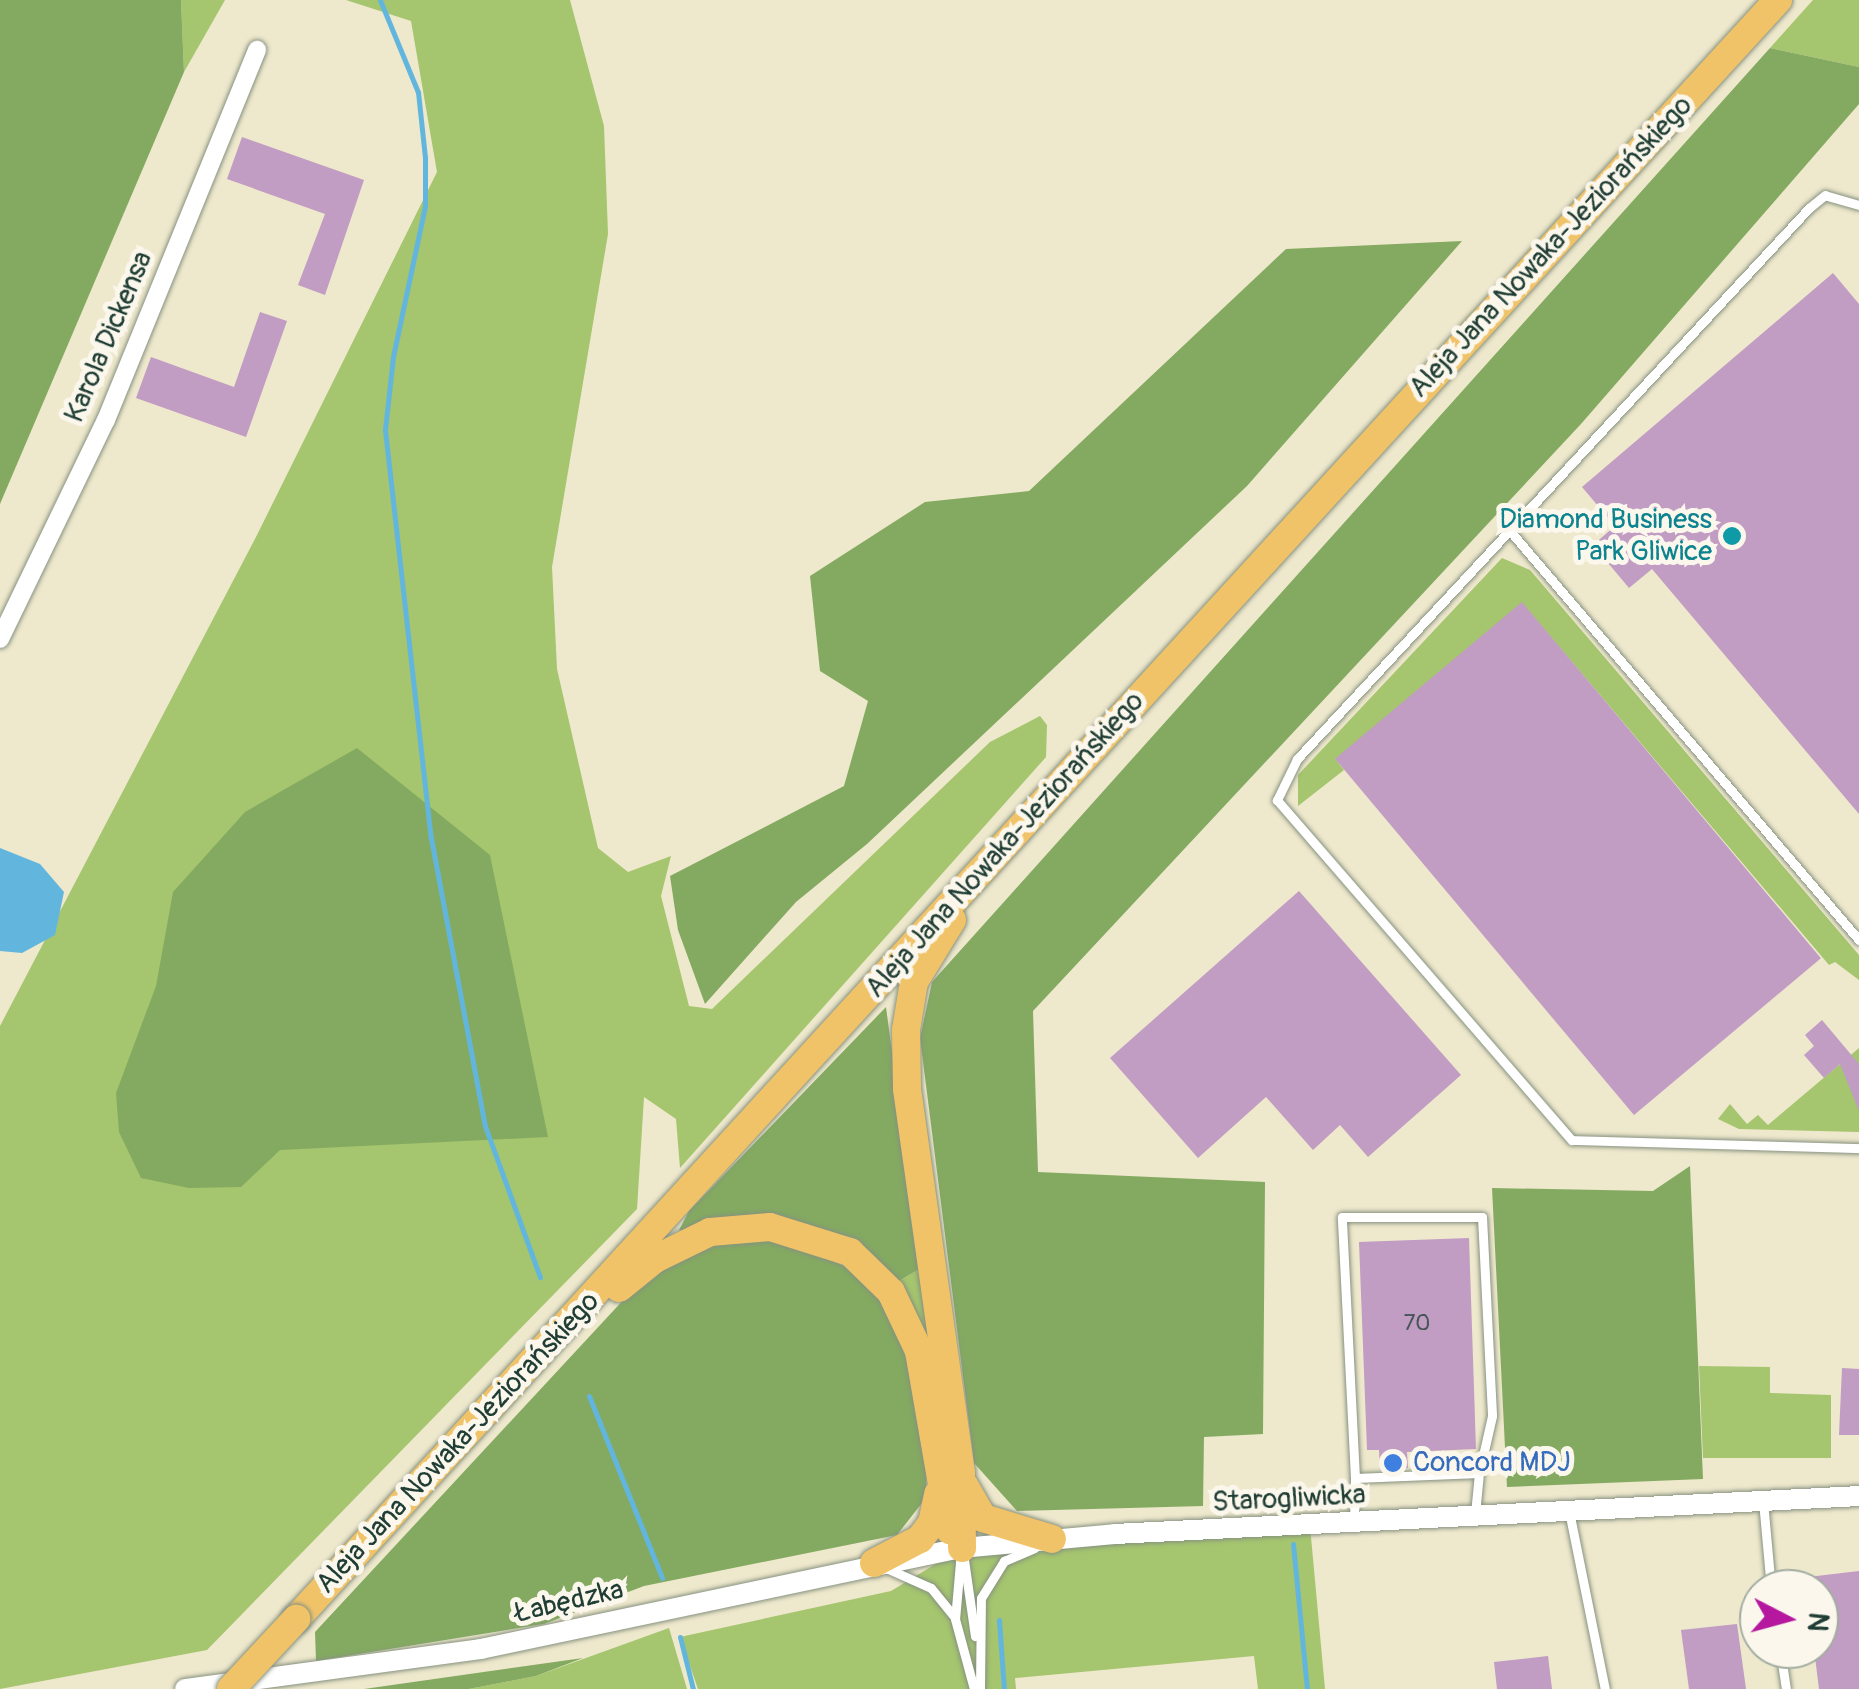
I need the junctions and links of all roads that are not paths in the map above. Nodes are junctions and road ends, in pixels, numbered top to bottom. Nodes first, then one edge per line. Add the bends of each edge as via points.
1 (1774, 3) edge
2 (258, 50) dead end
3 (1859, 205) edge
4 (1510, 532) junction
5 (0, 639) edge
6 (988, 863) junction
7 (1859, 940) edge
8 (1859, 1148) edge
9 (548, 1346) junction
10 (1479, 1473) junction
11 (950, 1476) junction
12 (1355, 1478) junction
13 (1859, 1496) edge
14 (1762, 1498) junction
15 (1475, 1517) junction
16 (1571, 1521) dead end
17 (1354, 1524) junction
18 (1052, 1538) junction
19 (962, 1548) junction
20 (874, 1563) junction
21 (1770, 1569) edge
22 (954, 1619) junction
23 (185, 1689) edge
24 (230, 1689) edge
25 (978, 1689) edge
26 (1605, 1689) edge

1 - 6 main road, Aleja Jana Nowaka-Jeziorańskiego
2 - 5 street, Karola Dickensa via 106,420
3 - 4 lane via 1826,196 1809,208
4 - 7 lane
4 - 8 lane via 1297,760 1276,800 1572,1140
6 - 9 main road, Aleja Jana Nowaka-Jeziorańskiego
6 - 11 main road via 914,982 906,1030
9 - 11 main road via 686,1241 770,1227 819,1240 871,1270 907,1319
9 - 24 main road, Aleja Jana Nowaka-Jeziorańskiego, bridge
10 - 12 lane
10 - 12 lane via 1492,1416 1482,1217 1342,1217
10 - 15 lane
11 - 18 main road via 983,1518
11 - 19 main road
11 - 20 main road via 932,1522 902,1552
12 - 17 lane
13 - 14 street, Starogliwicka
14 - 15 street, Starogliwicka
14 - 21 lane
15 - 17 street, Starogliwicka
16 - 26 lane
17 - 18 street, Starogliwicka
18 - 19 street, Starogliwicka
18 - 25 lane via 1004,1562 991,1577 981,1598
19 - 20 street, Łabędzka
19 - 22 lane
19 - 25 lane via 973,1600
20 - 22 lane via 931,1588
20 - 23 street, Łabędzka via 482,1649
22 - 25 lane

